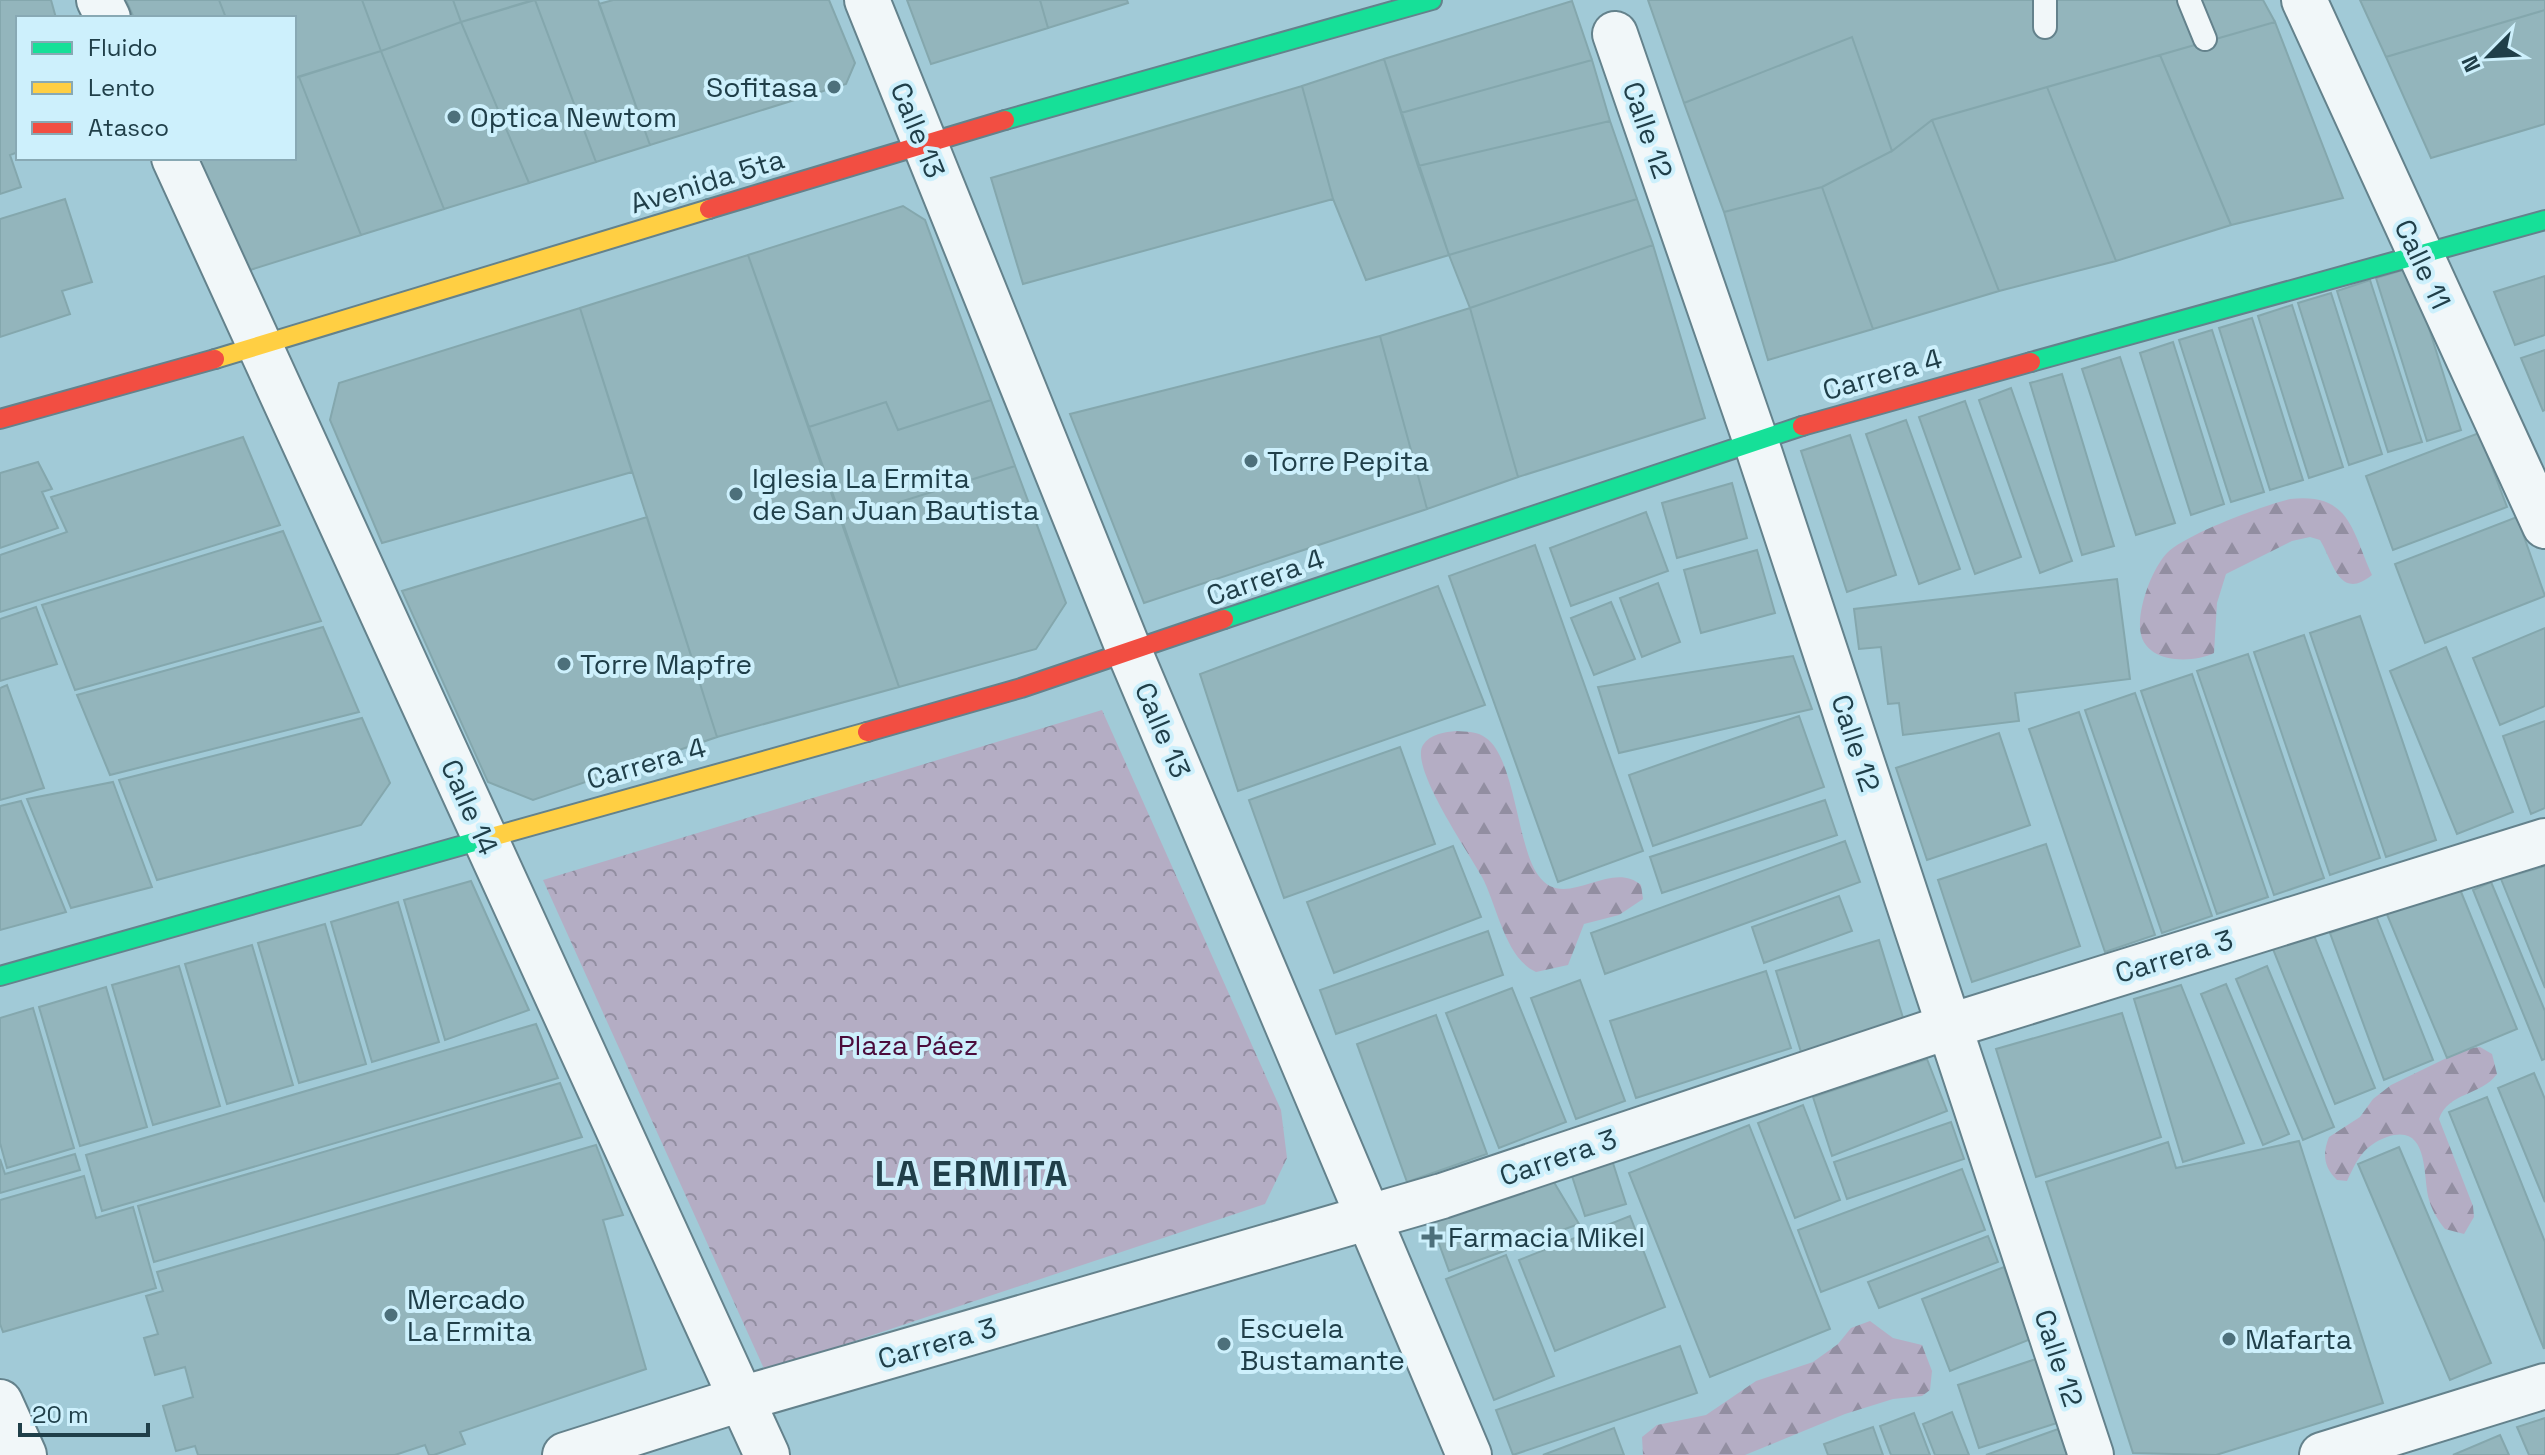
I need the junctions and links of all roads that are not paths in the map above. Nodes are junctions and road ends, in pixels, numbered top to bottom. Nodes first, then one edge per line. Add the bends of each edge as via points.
1 (867, 0) edge
2 (1432, 0) edge
3 (2045, 0) edge
4 (2189, 0) edge
5 (2304, 0) edge
6 (2045, 27) dead end
7 (1615, 34) dead end
8 (2205, 39) dead end
9 (923, 143) junction
10 (175, 160) edge
11 (2545, 220) edge
12 (2418, 254) junction
13 (263, 346) junction
14 (0, 419) edge
15 (1755, 439) junction
16 (2545, 526) edge
17 (1130, 653) junction
18 (484, 838) junction
19 (2545, 841) edge
20 (0, 976) edge
21 (1950, 1026) junction
22 (1371, 1217) junction
23 (2545, 1386) edge
24 (741, 1399) junction
25 (0, 1402) edge
26 (24, 1455) edge
27 (565, 1455) edge
28 (767, 1455) edge
29 (1469, 1455) edge
30 (2091, 1455) edge
31 (2322, 1455) edge

1 - 9 street, Calle 13
2 - 9 street, Avenida 5ta
3 - 6 lane
4 - 8 lane
5 - 12 street, Calle 11
7 - 15 street, Calle 12
9 - 13 street, Avenida 5ta
9 - 17 street, Calle 13
10 - 13 street, Calle 14
11 - 12 street, Carrera 4
12 - 15 street, Carrera 4
12 - 16 street, Calle 11
13 - 14 street, Avenida 5ta
13 - 18 street, Calle 14
15 - 17 street, Carrera 4
15 - 21 street, Calle 12
17 - 18 street, Carrera 4
17 - 22 street, Calle 13
18 - 20 street, Carrera 4
18 - 24 street, Calle 14
19 - 21 street, Carrera 3
21 - 22 street, Carrera 3
21 - 30 street, Calle 12
22 - 24 street, Carrera 3
22 - 29 street, Calle 13
23 - 31 street
24 - 27 street, Carrera 3
24 - 28 street, Calle 14
25 - 26 street

